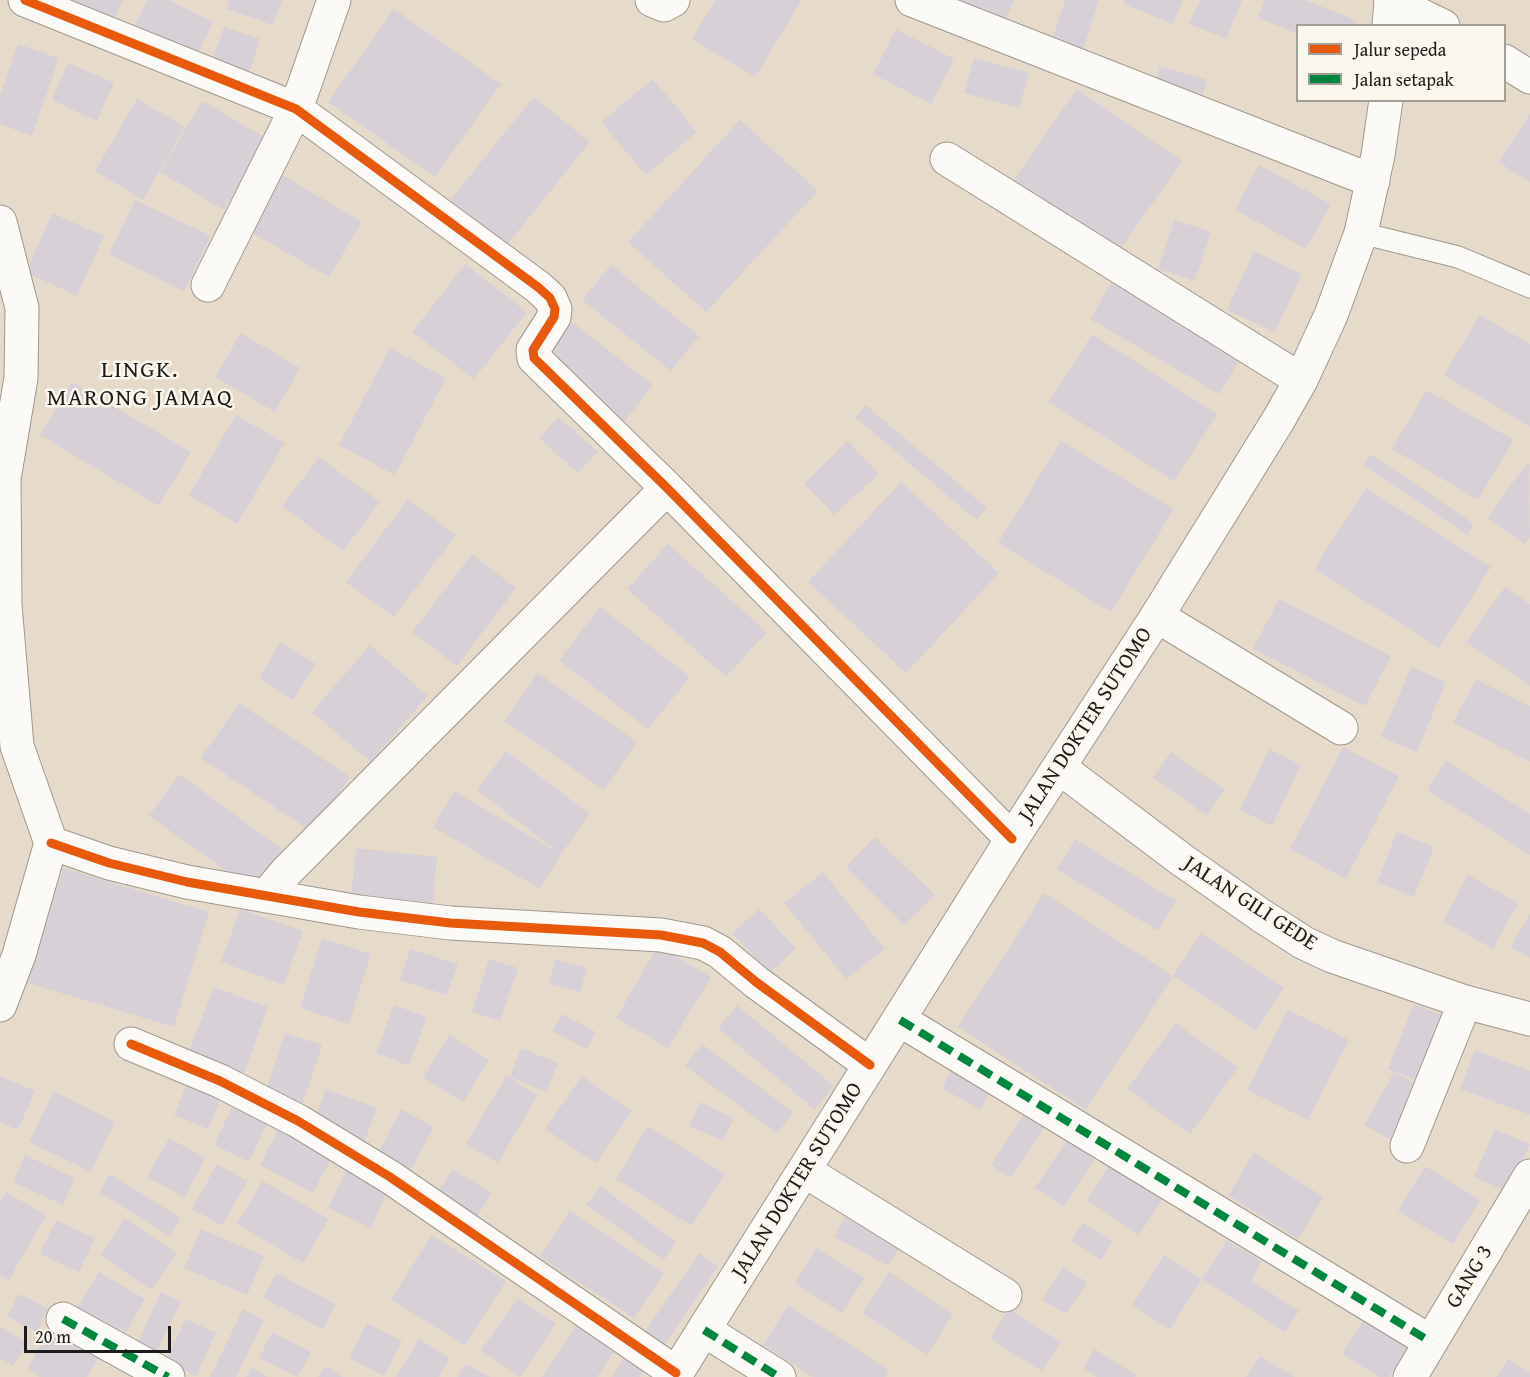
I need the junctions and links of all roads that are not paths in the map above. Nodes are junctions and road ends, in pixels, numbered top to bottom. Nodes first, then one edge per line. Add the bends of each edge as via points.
1 (25, 0) edge
2 (334, 0) edge
3 (652, 0) edge
4 (673, 0) edge
5 (912, 0) edge
6 (1391, 0) edge
7 (1389, 24) edge
8 (1439, 24) edge
9 (1506, 62) edge
10 (1530, 77) edge
11 (1386, 102) edge
12 (296, 109) junction
13 (947, 159) dead end
14 (1373, 181) junction
15 (0, 222) edge
16 (1361, 233) junction
17 (208, 285) dead end
18 (1530, 287) edge
19 (1301, 380) junction
20 (2, 478) edge
21 (667, 488) junction
22 (1157, 616) junction
23 (1341, 728) dead end
24 (8, 743) edge
25 (1060, 768) junction
26 (1012, 839) junction
27 (51, 843) junction
28 (266, 896) junction
29 (1465, 1002) junction
30 (0, 1005) edge
31 (1530, 1019) edge
32 (900, 1020) junction
33 (131, 1044) dead end
34 (870, 1065) junction
35 (1407, 1146) dead end
36 (805, 1171) junction
37 (1530, 1176) edge
38 (1005, 1295) dead end
39 (63, 1319) dead end
40 (704, 1330) junction
41 (1431, 1342) junction
42 (675, 1375) edge
43 (168, 1377) edge
44 (779, 1377) edge
45 (1410, 1377) edge

1 - 12 street
2 - 12 street
3 - 4 street via 664,5
5 - 14 street
6 - 7 street
6 - 8 street
9 - 10 street
11 - 14 street, JALAN DOKTER SUTOMO
12 - 17 street
12 - 21 street via 550,298 554,317 536,342 534,358
13 - 19 street
14 - 16 street, JALAN DOKTER SUTOMO
15 - 20 street via 22,308 21,378
16 - 18 lane via 1458,257
16 - 19 street, JALAN DOKTER SUTOMO via 1332,315
19 - 22 street, JALAN DOKTER SUTOMO
20 - 24 street
21 - 26 street
21 - 28 street
22 - 23 street
22 - 25 street, JALAN DOKTER SUTOMO
24 - 27 street
25 - 26 street, JALAN DOKTER SUTOMO
25 - 29 street, JALAN GILI GEDE via 1182,860 1304,943
26 - 32 street, JALAN DOKTER SUTOMO
27 - 28 street via 109,863
27 - 30 street via 19,955
28 - 34 street via 450,923 661,935 704,944
29 - 31 street, JALAN GILI GEDE
29 - 35 street
32 - 34 street, JALAN DOKTER SUTOMO
32 - 41 street
33 - 42 street via 298,1121 381,1171
34 - 36 street, JALAN DOKTER SUTOMO
36 - 38 street
36 - 40 street, JALAN DOKTER SUTOMO
37 - 41 street, GANG 3
39 - 43 street
40 - 42 street, JALAN DOKTER SUTOMO
40 - 44 street
41 - 45 street, GANG 3

